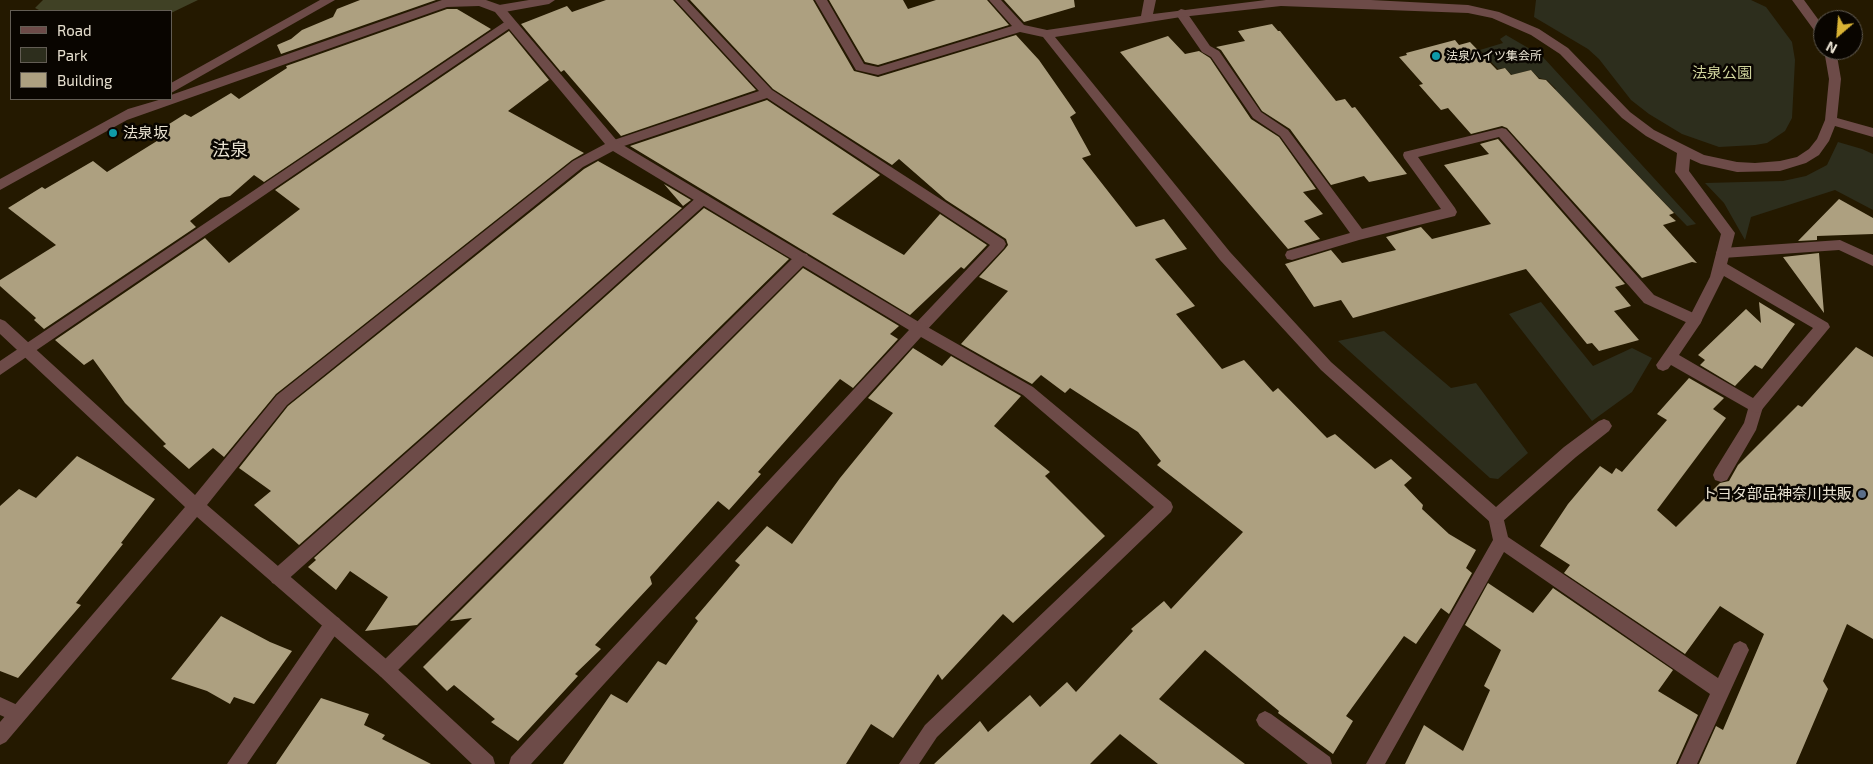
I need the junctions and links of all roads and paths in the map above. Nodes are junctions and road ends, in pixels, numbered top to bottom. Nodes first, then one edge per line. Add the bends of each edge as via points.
1 (329, 0) edge
2 (550, 0) edge
3 (681, 0) edge
4 (822, 0) edge
5 (995, 0) edge
6 (1150, 0) edge
7 (1798, 0) edge
8 (499, 9) junction
9 (1181, 13) junction
10 (1146, 18) junction
11 (1813, 19) edge
12 (509, 23) junction
13 (1020, 28) junction
14 (1047, 34) junction
15 (1832, 60) edge
16 (172, 88) edge
17 (768, 93) junction
18 (153, 100) edge
19 (171, 100) edge
20 (172, 100) edge
21 (123, 117) junction
22 (1831, 120) junction
23 (1873, 133) edge
24 (613, 145) junction
25 (1684, 151) junction
26 (0, 185) edge
27 (703, 199) junction
28 (1359, 235) junction
29 (1724, 253) junction
30 (1292, 255) dead end
31 (802, 258) junction
32 (1873, 261) edge
33 (1720, 267) junction
34 (1695, 320) junction
35 (0, 325) edge
36 (919, 329) junction
37 (28, 351) junction
38 (0, 369) edge
39 (1756, 408) junction
40 (1604, 426) dead end
41 (1721, 475) dead end
42 (196, 506) junction
43 (1496, 517) junction
44 (1501, 541) junction
45 (278, 577) junction
46 (333, 624) junction
47 (1740, 650) dead end
48 (386, 670) junction
49 (1722, 691) junction
50 (0, 706) edge
51 (18, 714) junction
52 (1265, 720) dead end
53 (0, 736) edge
54 (910, 763) edge
55 (236, 764) edge
56 (486, 764) edge
57 (518, 764) edge
58 (1323, 764) edge
59 (1375, 764) edge
60 (1687, 764) edge

1 - 16 street
2 - 8 street
3 - 17 street
4 - 13 street via 860,67 878,72
5 - 13 street
6 - 10 street
7 - 11 street
8 - 12 street
8 - 20 street via 480,2 446,3
9 - 10 street
9 - 25 street via 1304,2 1444,6 1495,15 1535,32 1564,52 1626,115 1650,133
9 - 28 street via 1206,50 1215,54 1257,115 1284,133
10 - 14 street
12 - 24 street
12 - 37 street
13 - 14 street
14 - 43 street via 1225,256 1319,359
15 - 22 street via 1835,79
17 - 24 street
17 - 36 street via 999,244
18 - 21 street
19 - 21 street
21 - 26 street
22 - 23 street
22 - 25 street via 1823,141 1814,152 1780,166 1737,167 1701,159
24 - 27 street
24 - 42 street via 578,164 282,400
25 - 29 street via 1682,172 1728,233
27 - 31 street
27 - 45 street
28 - 30 street
28 - 34 street via 1450,212 1409,155 1502,132 1649,299
29 - 32 street via 1840,245
29 - 33 street
31 - 36 street
31 - 48 street
33 - 34 street
33 - 39 street via 1823,327
34 - 39 street via 1666,361
35 - 37 street
36 - 54 street via 1028,391 1165,507 931,730
36 - 57 street
37 - 38 street
37 - 42 street
39 - 41 street via 1751,425
40 - 43 street
42 - 45 street
42 - 51 street
43 - 44 street
44 - 49 street
44 - 59 street
45 - 46 street
46 - 48 street
46 - 55 street
47 - 49 street
48 - 56 street
49 - 60 street
50 - 51 street
51 - 53 street
52 - 58 street

